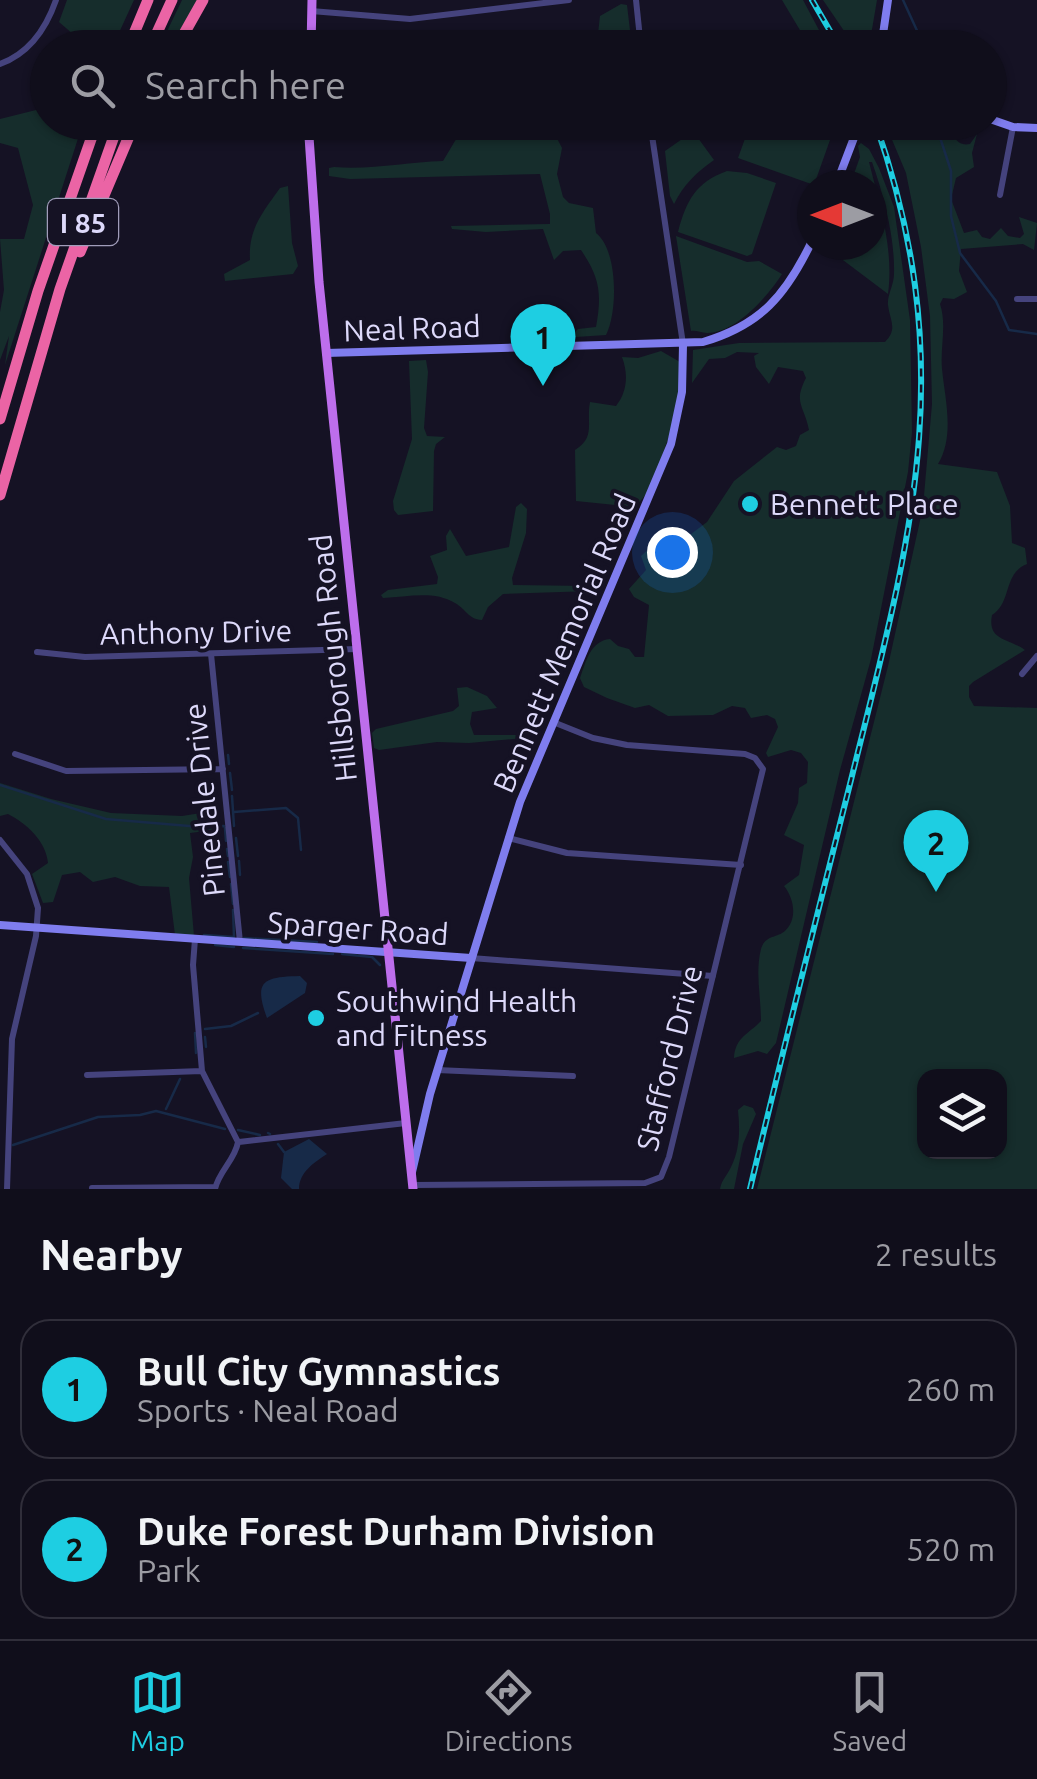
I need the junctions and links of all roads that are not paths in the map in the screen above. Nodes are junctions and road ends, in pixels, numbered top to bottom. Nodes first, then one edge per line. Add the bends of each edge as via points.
1 (56, 0) edge
2 (148, 0) edge
3 (172, 0) edge
4 (203, 0) edge
5 (570, 0) edge
6 (636, 0) edge
7 (888, 0) edge
8 (312, 6) edge
9 (42, 30) edge
10 (136, 30) edge
11 (158, 30) edge
12 (186, 30) edge
13 (639, 30) edge
14 (884, 30) edge
15 (30, 43) edge
16 (0, 64) edge
17 (1007, 124) edge
18 (1014, 126) junction
19 (1037, 128) edge
20 (91, 140) edge
21 (113, 140) edge
22 (128, 140) edge
23 (309, 140) edge
24 (653, 140) edge
25 (853, 140) edge
26 (842, 170) edge
27 (1000, 195) dead end
28 (801, 260) edge
29 (1018, 299) dead end
30 (1037, 299) edge
31 (50, 322) junction
32 (683, 345) junction
33 (326, 353) junction
34 (0, 419) edge
35 (0, 496) edge
36 (357, 650) junction
37 (37, 652) dead end
38 (211, 654) junction
39 (1037, 656) edge
40 (1022, 674) dead end
41 (553, 722) junction
42 (15, 754) dead end
43 (223, 769) junction
44 (508, 838) junction
45 (0, 840) edge
46 (741, 865) junction
47 (0, 926) edge
48 (37, 928) junction
49 (194, 939) junction
50 (240, 942) junction
51 (389, 952) junction
52 (471, 958) junction
53 (712, 976) junction
54 (437, 1070) junction
55 (202, 1071) junction
56 (87, 1074) dead end
57 (573, 1076) dead end
58 (406, 1123) junction
59 (238, 1142) junction
60 (412, 1173) junction
61 (413, 1187) edge
62 (92, 1188) edge
63 (215, 1188) edge
64 (7, 1189) edge

1 - 9 street
2 - 10 highway
3 - 11 highway
4 - 12 highway
5 - 8 street via 410,19
6 - 13 street
7 - 14 street
15 - 16 street
17 - 18 street
18 - 19 street
18 - 27 street
20 - 34 highway, I 85
21 - 31 highway, I 85
22 - 31 highway
23 - 33 main road, Hillsborough Road
24 - 32 street, Bennett Memorial Road
25 - 26 street
28 - 32 street, Neal Road via 757,319 721,338
29 - 30 street
31 - 35 highway, I 85
32 - 33 street, Neal Road
32 - 41 street, Bennett Memorial Road via 682,392 670,444
33 - 36 main road, Hillsborough Road
36 - 38 street, Anthony Drive
36 - 51 main road, Hillsborough Road
37 - 38 street, Anthony Drive
38 - 43 street, Pinedale Drive
39 - 40 street
41 - 44 street, Bennett Memorial Road
41 - 46 street, Stafford Drive via 610,742 755,758 762,779
42 - 43 street via 71,772
43 - 50 street, Pinedale Drive
44 - 46 street via 566,853
44 - 52 street, Bennett Memorial Road
45 - 48 street via 32,881
46 - 53 street, Stafford Drive
47 - 48 street, Sparger Road
48 - 49 street, Sparger Road
48 - 64 street via 12,1040
49 - 50 street, Sparger Road
49 - 55 street
50 - 51 street, Sparger Road
51 - 52 street, Sparger Road
51 - 58 main road, Hillsborough Road
52 - 53 street, Sparger Road
52 - 54 street, Bennett Memorial Road
53 - 61 street, Stafford Drive via 657,1180
54 - 57 street
54 - 60 street, Bennett Memorial Road
55 - 56 street
55 - 59 street
58 - 59 street
58 - 60 main road, Hillsborough Road
59 - 63 street
60 - 61 main road, Hillsborough Road
62 - 63 street

